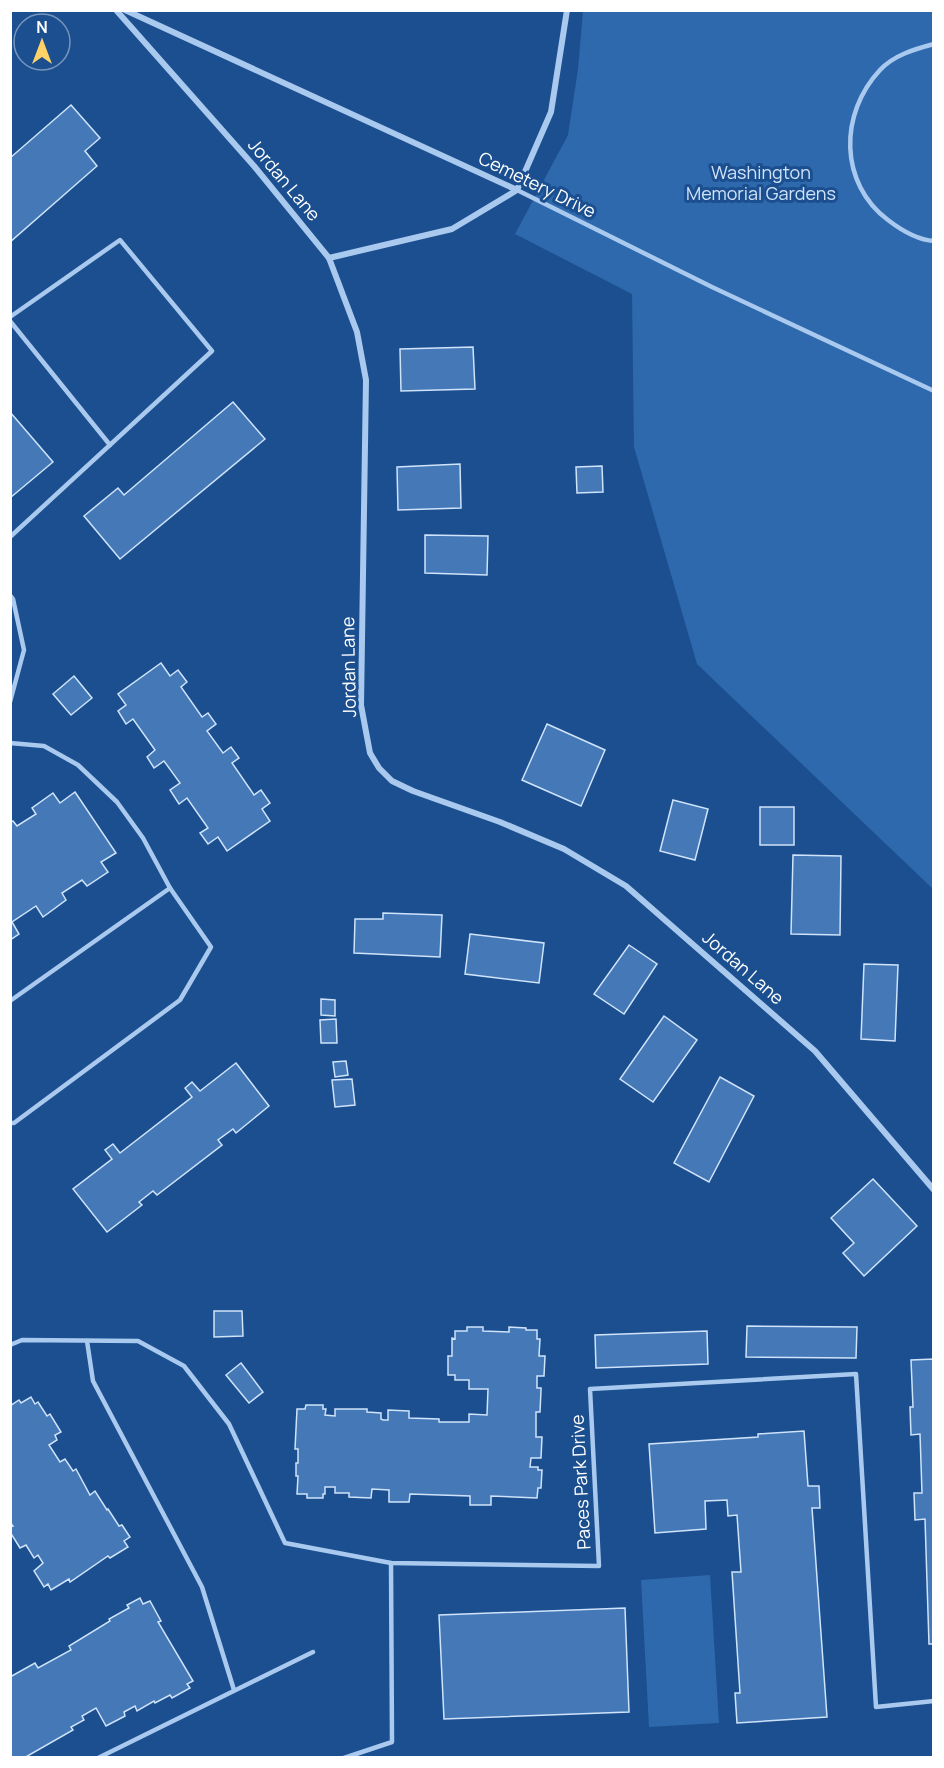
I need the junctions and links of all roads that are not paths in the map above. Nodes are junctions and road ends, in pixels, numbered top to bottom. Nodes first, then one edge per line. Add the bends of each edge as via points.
1 (116, 10) edge
2 (125, 10) edge
3 (567, 10) edge
4 (933, 44) edge
5 (517, 190) junction
6 (933, 241) edge
7 (329, 258) junction
8 (10, 319) edge
9 (933, 391) edge
10 (110, 445) junction
11 (10, 537) edge
12 (10, 595) edge
13 (10, 702) edge
14 (10, 743) edge
15 (170, 888) junction
16 (10, 1001) edge
17 (10, 1123) edge
18 (933, 1190) edge
19 (87, 1341) junction
20 (10, 1345) edge
21 (391, 1563) junction
22 (313, 1652) dead end
23 (234, 1690) junction
24 (933, 1701) edge
25 (98, 1758) edge
26 (344, 1758) edge

1 - 7 street, Jordan Lane via 254,166
2 - 5 street, Cemetery Drive
3 - 5 street via 551,112
4 - 6 lane via 908,51 881,69 862,94 851,124 850,155 859,185 876,211 900,230
5 - 7 street via 452,229
5 - 9 lane, Cemetery Drive
7 - 18 street, Jordan Lane via 357,332 366,380 361,705 370,753 379,768 392,781 413,791 564,849 626,886 815,1051
8 - 10 lane
8 - 10 lane via 120,240 212,351
10 - 11 lane
12 - 13 lane via 24,650
14 - 15 lane via 44,746 78,765 117,802 143,838
15 - 16 lane
15 - 17 lane via 211,947 180,1000
19 - 20 lane, Paces Park Drive via 22,1340
19 - 21 lane, Paces Park Drive via 138,1341 184,1366 229,1424 285,1543
19 - 23 lane via 93,1381 202,1587
21 - 24 lane, Paces Park Drive via 599,1566 590,1389 856,1374 876,1707
21 - 26 lane via 392,1742
22 - 23 lane
23 - 25 lane

